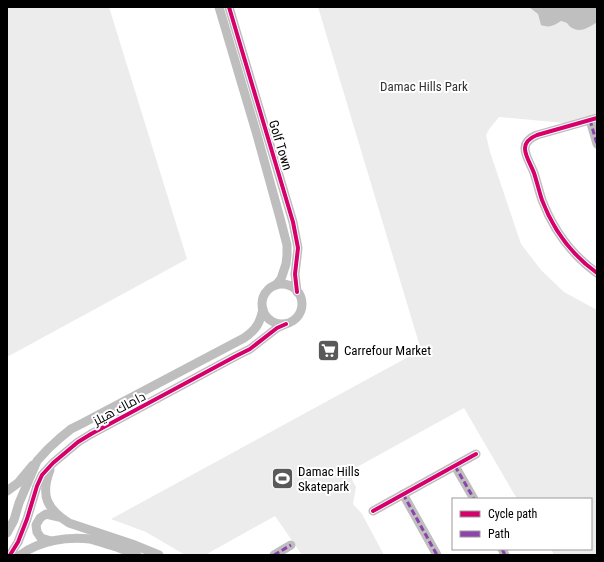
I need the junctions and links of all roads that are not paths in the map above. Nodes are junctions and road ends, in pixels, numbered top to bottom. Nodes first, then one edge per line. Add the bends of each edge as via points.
1 (219, 7) edge
2 (229, 7) edge
3 (593, 119) edge
4 (597, 144) edge
5 (597, 273) edge
6 (276, 285) junction
7 (298, 292) junction
8 (263, 309) junction
9 (286, 324) junction
10 (476, 454) dead end
11 (37, 461) junction
12 (53, 463) junction
13 (455, 466) junction
14 (7, 491) edge
15 (403, 494) junction
16 (473, 498) edge
17 (373, 511) dead end
18 (61, 517) junction
19 (7, 533) edge
20 (51, 541) junction
21 (291, 545) dead end
22 (10, 555) edge
23 (20, 555) edge
24 (137, 555) edge
25 (158, 555) edge
26 (274, 555) edge
27 (437, 555) edge

1 - 6 street, Golf Town via 287,245 286,264
2 - 7 street, Golf Town via 293,222 298,248 295,274
3 - 4 street
3 - 5 street via 533,136 525,146 525,153 546,210 557,229 577,256
6 - 7 street via 288,285
6 - 8 street via 265,294
7 - 9 street via 301,311 295,320
8 - 9 street via 271,321
8 - 11 street, داماك هيلز via 252,333 71,429
9 - 12 street, داماك هيلز via 250,349 78,442
10 - 13 street
11 - 14 street via 18,484
11 - 19 street, داماك هيلز
12 - 18 street via 45,485 46,495 48,503
12 - 22 street, داماك هيلز via 42,475 18,542
13 - 15 street
13 - 16 street
15 - 17 street
15 - 27 street
18 - 20 street via 46,514 36,525 41,538
18 - 25 street via 69,523
20 - 23 street via 28,549
20 - 24 street via 90,539
21 - 26 street

